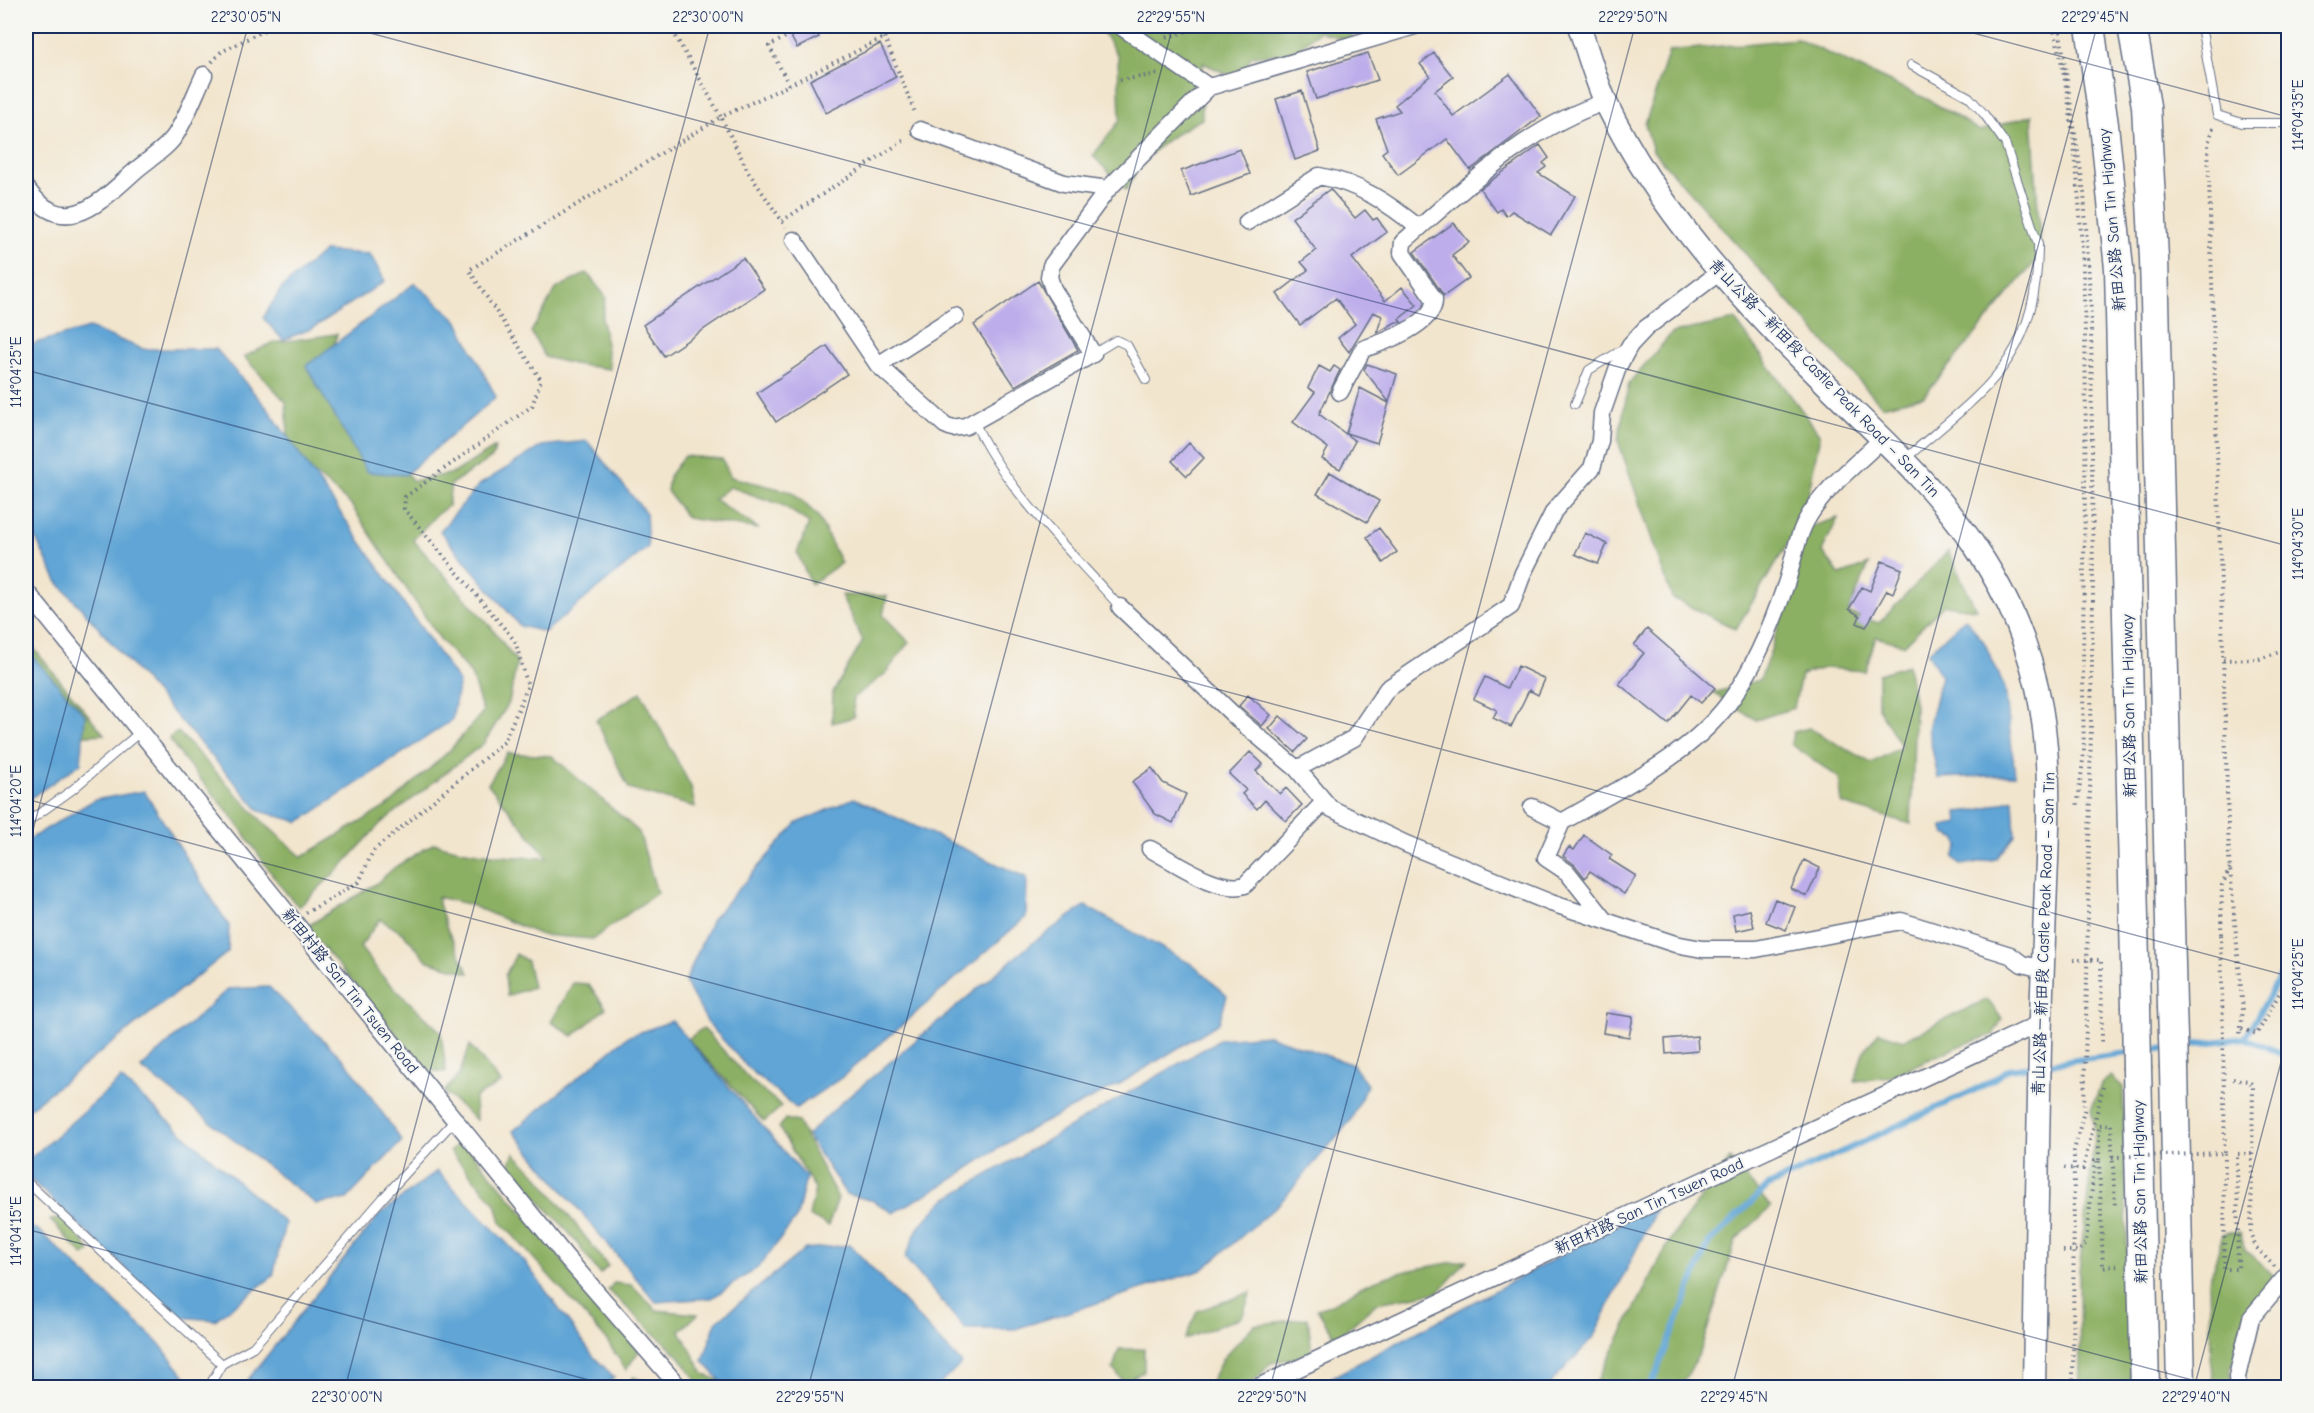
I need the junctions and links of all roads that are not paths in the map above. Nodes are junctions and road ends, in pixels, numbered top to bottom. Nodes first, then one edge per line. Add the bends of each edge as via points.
1 (1120, 26) edge
2 (1415, 26) edge
3 (1579, 26) edge
4 (2090, 26) edge
5 (2132, 26) edge
6 (2201, 26) edge
7 (1911, 65) dead end
8 (204, 75) road end
9 (1209, 87) junction
10 (1606, 102) junction
11 (2289, 123) edge
12 (920, 130) road end
13 (26, 188) edge
14 (1108, 189) junction
15 (1247, 222) dead end
16 (1419, 228) junction
17 (794, 240) road end
18 (1721, 271) junction
19 (955, 316) dead end
20 (1630, 345) junction
21 (1093, 354) junction
22 (878, 365) junction
23 (1146, 380) dead end
24 (1340, 392) dead end
25 (1575, 404) dead end
26 (974, 421) junction
27 (1883, 438) junction
28 (1905, 460) junction
29 (26, 591) edge
30 (1120, 607) joint
31 (140, 732) junction
32 (1297, 769) junction
33 (1324, 802) junction
34 (1532, 807) dead end
35 (1562, 822) junction
36 (26, 823) edge
37 (1150, 849) dead end
38 (1607, 922) junction
39 (2043, 969) junction
40 (2041, 1030) junction
41 (455, 1120) junction
42 (26, 1181) edge
43 (2287, 1276) edge
44 (222, 1364) junction
45 (208, 1388) edge
46 (680, 1388) edge
47 (1256, 1388) edge
48 (2034, 1388) edge
49 (2145, 1388) edge
50 (2181, 1388) edge
51 (2238, 1388) edge

1 - 9 street
2 - 9 street
3 - 10 main road, 青山公路－新田段 Castle Peak Road – San Tin
4 - 49 highway, 新田公路 San Tin Highway, bridge via 2119,268
5 - 50 highway, bridge via 2146,106 2154,258
6 - 11 lane via 2217,115 2242,123
7 - 28 lane via 1970,97 2005,143 2038,244 2038,260 2029,313 2008,361 1985,390
8 - 13 street via 175,136 93,207 75,215 55,214 37,204
9 - 14 street
10 - 16 street via 1580,110 1536,133
10 - 18 main road, 青山公路－新田段 Castle Peak Road – San Tin via 1658,195
12 - 14 street via 1064,183
14 - 21 street via 1056,256 1049,277
15 - 16 street via 1319,176 1343,180 1382,199
16 - 24 street via 1403,242 1402,253 1434,299 1432,310 1426,318 1389,340 1363,349
17 - 22 street
18 - 20 street via 1646,328
18 - 27 main road, 青山公路－新田段 Castle Peak Road – San Tin via 1802,360
19 - 22 street
20 - 25 lane via 1589,370
20 - 32 street via 1602,413 1600,441 1592,468 1554,511 1511,606 1387,688 1354,738
21 - 23 lane via 1116,340 1122,342
21 - 26 street
22 - 26 street via 945,425 958,428
26 - 30 lane via 994,458 1022,496
27 - 28 main road, 青山公路－新田段 Castle Peak Road – San Tin
27 - 35 street via 1808,518 1771,622 1746,675 1721,712 1695,739 1666,760
28 - 39 main road, 青山公路－新田段 Castle Peak Road – San Tin via 1952,515 1989,569 2016,622 2036,683 2048,747 2050,797
29 - 31 street, 新田村路 San Tin Tsuen Road
30 - 32 street via 1240,721
31 - 36 lane
31 - 41 street, 新田村路 San Tin Tsuen Road
32 - 33 street
33 - 37 street via 1245,885 1234,888 1221,886
33 - 38 street via 1406,844
34 - 35 street
35 - 38 street via 1546,858 1567,872
38 - 39 street via 1675,944 1729,951 1901,921
39 - 40 main road, 青山公路－新田段 Castle Peak Road – San Tin
40 - 47 street, 新田村路 San Tin Tsuen Road
40 - 48 main road, 青山公路－新田段 Castle Peak Road – San Tin
41 - 44 lane via 253,1347
41 - 46 street, 新田村路 San Tin Tsuen Road via 566,1257
42 - 44 lane
43 - 51 street via 2251,1318
44 - 45 lane

